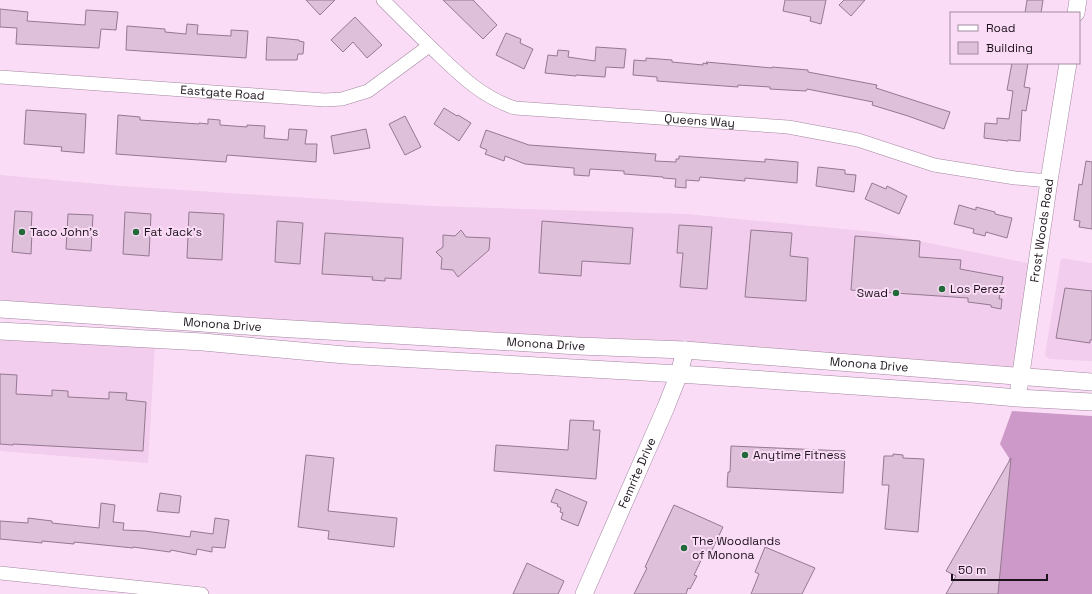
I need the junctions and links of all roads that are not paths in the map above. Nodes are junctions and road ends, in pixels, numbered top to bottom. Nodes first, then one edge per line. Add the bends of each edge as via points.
1 (383, 0) edge
2 (1078, 0) edge
3 (1076, 12) edge
4 (429, 46) junction
5 (1068, 64) edge
6 (0, 77) edge
7 (1049, 181) junction
8 (0, 309) edge
9 (0, 331) edge
10 (686, 350) junction
11 (679, 374) junction
12 (1020, 377) junction
13 (1092, 382) edge
14 (1018, 398) junction
15 (1092, 402) edge
16 (0, 573) edge
17 (202, 594) edge
18 (584, 594) edge

1 - 4 street, Queens Way
2 - 3 street
4 - 6 street, Eastgate Road via 368,91 325,100
4 - 7 street, Queens Way via 474,87 516,108 788,127 858,140 934,165
5 - 7 street, Frost Woods Road
7 - 12 street, Frost Woods Road
8 - 10 street, Monona Drive via 274,328
9 - 11 street, Monona Drive via 203,342 345,355
10 - 11 street, Femrite Drive
10 - 12 street, Monona Drive
11 - 14 street, Monona Drive
11 - 18 street, Femrite Drive
12 - 13 street, Monona Drive
12 - 14 street, Frost Woods Road
14 - 15 street, Monona Drive
16 - 17 street

